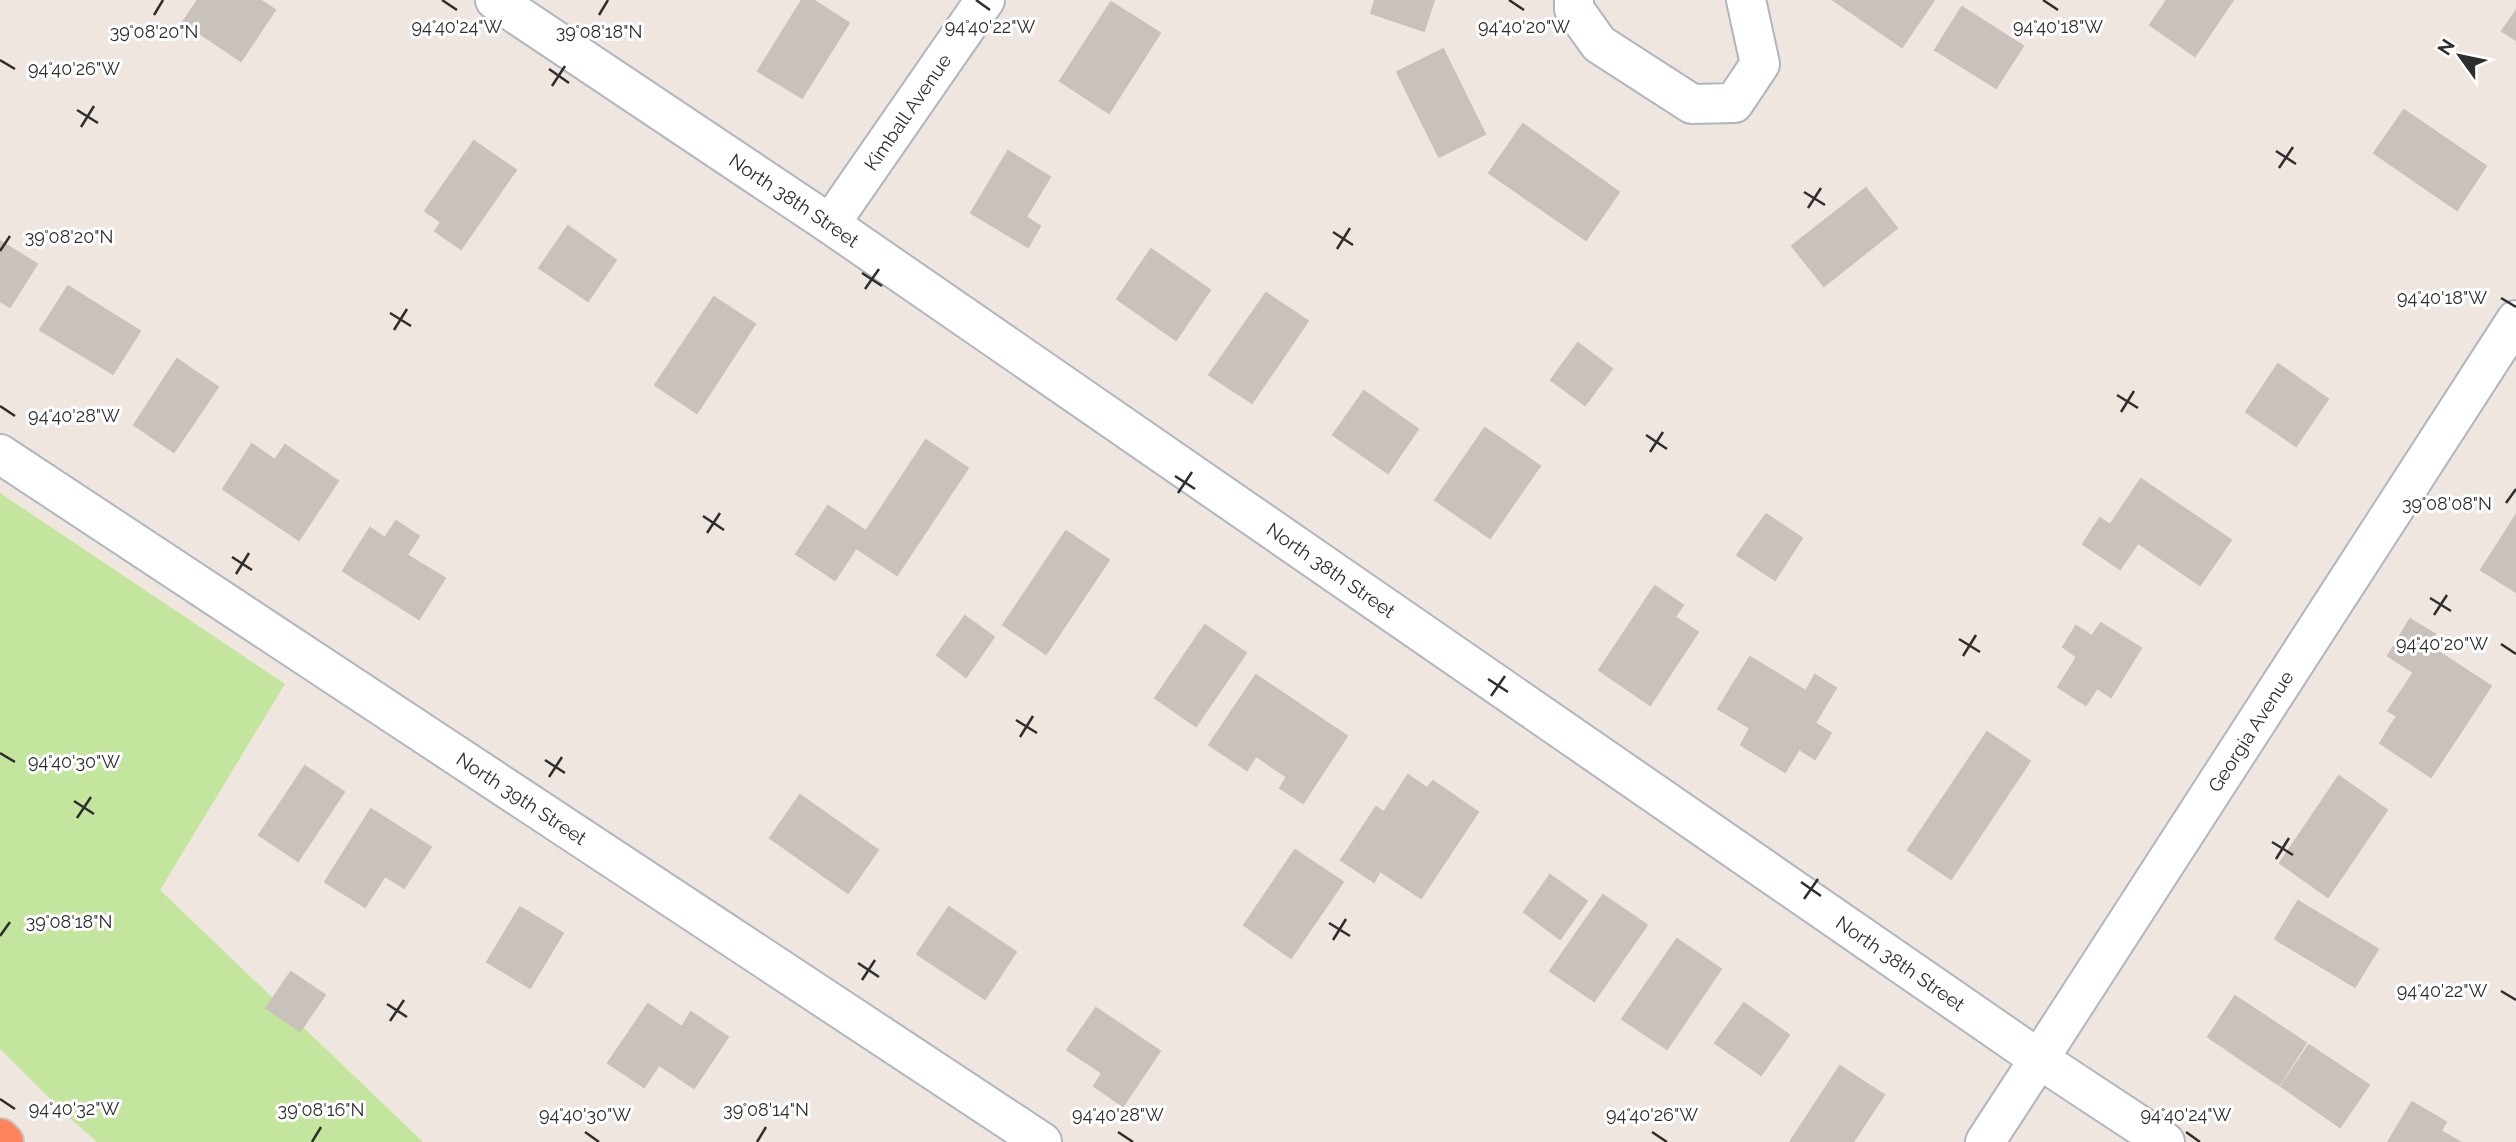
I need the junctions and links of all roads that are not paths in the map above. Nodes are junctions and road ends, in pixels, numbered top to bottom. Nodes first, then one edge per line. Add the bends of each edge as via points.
1 (495, 0) edge
2 (985, 0) edge
3 (1574, 0) edge
4 (1746, 0) edge
5 (830, 224) junction
6 (2516, 320) edge
7 (0, 454) edge
8 (2039, 1059) junction
9 (0, 1138) edge
10 (4, 1142) edge
11 (1042, 1142) edge
12 (1985, 1142) edge
13 (2165, 1142) edge

1 - 5 street, North 38th Street
2 - 5 street, Kimball Avenue
3 - 4 street via 1574,9 1599,44 1692,104 1734,103 1760,64
5 - 8 street, North 38th Street
6 - 8 street, Georgia Avenue
7 - 11 street, North 39th Street
8 - 12 street, Georgia Avenue
8 - 13 street, North 38th Street
9 - 10 highway

